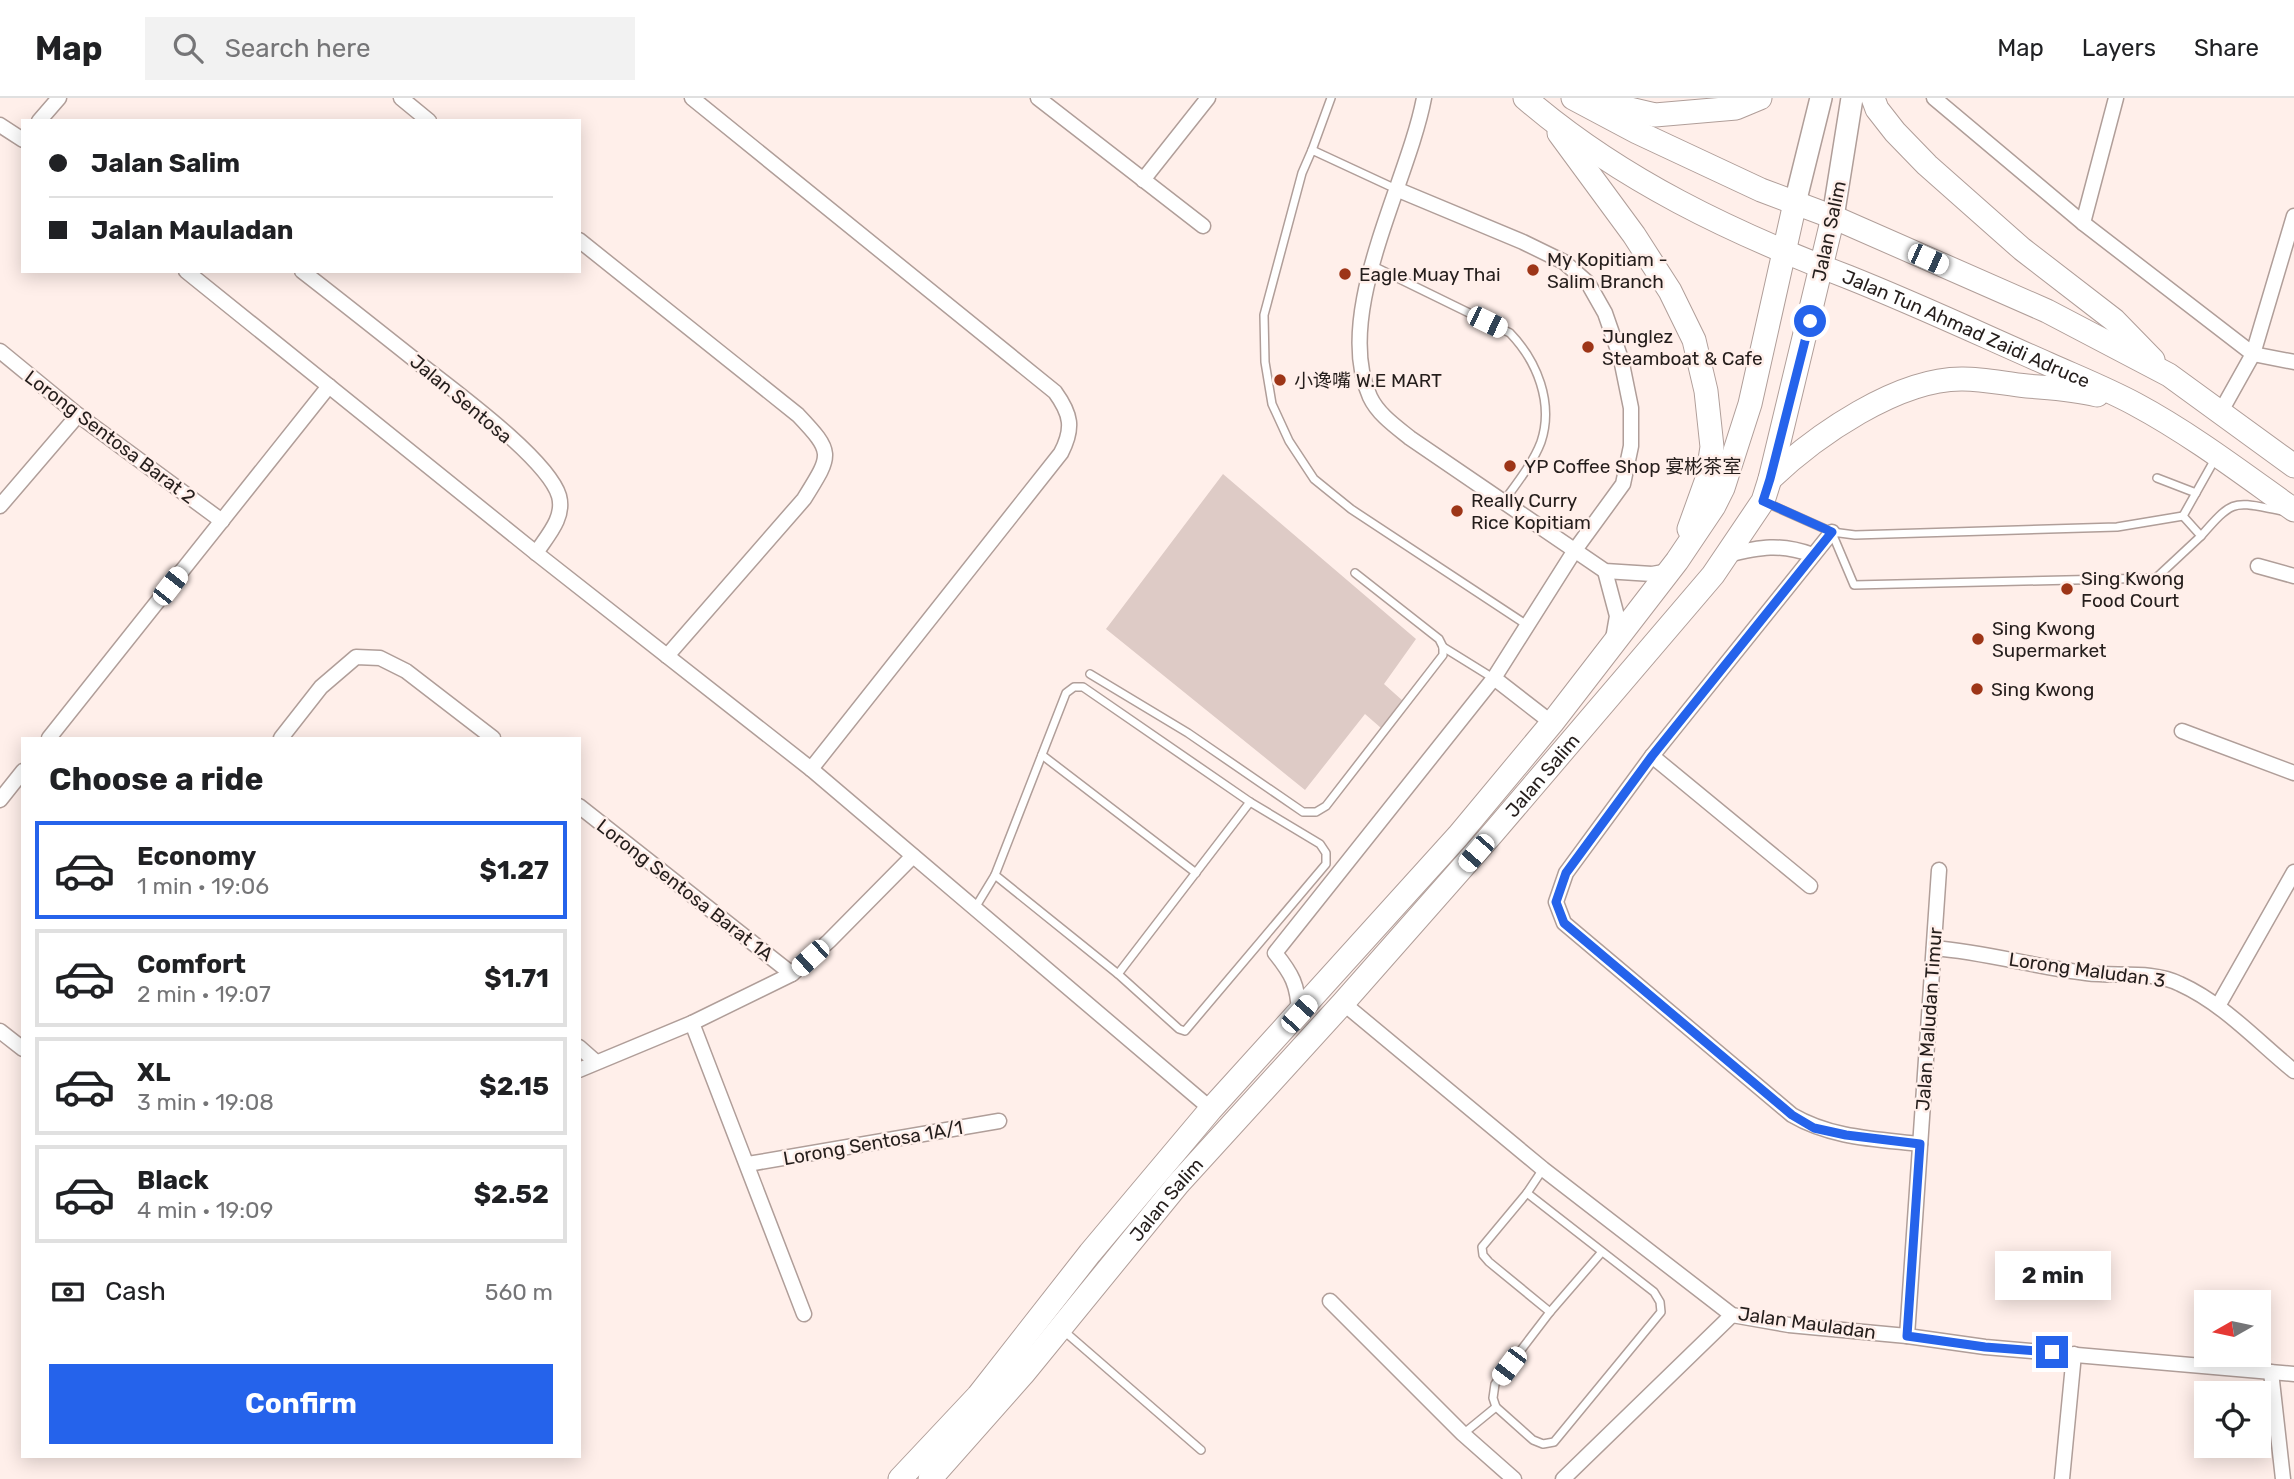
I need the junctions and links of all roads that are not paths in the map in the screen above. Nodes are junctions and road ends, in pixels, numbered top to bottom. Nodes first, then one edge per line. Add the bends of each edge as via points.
1 (59, 98) edge
2 (401, 98) edge
3 (692, 98) edge
4 (1038, 98) edge
5 (1208, 98) edge
6 (1331, 98) edge
7 (1525, 98) edge
8 (1573, 98) edge
9 (1583, 98) edge
10 (1760, 98) edge
11 (1821, 98) edge
12 (1852, 98) edge
13 (1873, 98) edge
14 (1934, 98) edge
15 (2116, 98) edge
16 (1423, 100) edge
17 (1547, 117) junction
18 (41, 119) edge
19 (427, 119) edge
20 (0, 125) edge
21 (21, 139) edge
22 (1312, 150) junction
23 (1143, 180) junction
24 (1396, 189) junction
25 (1795, 203) junction
26 (2294, 216) edge
27 (1833, 218) junction
28 (2084, 223) junction
29 (1203, 226) dead end
30 (581, 242) edge
31 (1783, 252) junction
32 (1373, 266) junction
33 (1822, 268) junction
34 (188, 273) edge
35 (305, 273) edge
36 (0, 351) edge
37 (2253, 354) junction
38 (2294, 362) edge
39 (2169, 375) junction
40 (329, 386) junction
41 (2134, 404) junction
42 (2220, 413) junction
43 (78, 415) junction
44 (2218, 455) junction
45 (2294, 467) edge
46 (2157, 478) dead end
47 (1770, 479) junction
48 (2196, 493) junction
49 (1763, 501) junction
50 (1503, 502) junction
51 (0, 506) edge
52 (2294, 512) edge
53 (2183, 516) junction
54 (222, 521) junction
55 (1832, 532) junction
56 (2201, 536) junction
57 (1575, 550) junction
58 (536, 553) junction
59 (1727, 555) junction
60 (1813, 555) junction
61 (1673, 566) junction
62 (2258, 566) dead end
63 (1605, 571) junction
64 (1355, 573) dead end
65 (2294, 576) edge
66 (1527, 625) junction
67 (1612, 644) junction
68 (1443, 647) junction
69 (667, 656) junction
70 (1090, 674) dead end
71 (1494, 678) junction
72 (1552, 723) junction
73 (2182, 731) dead end
74 (50, 737) edge
75 (282, 737) edge
76 (492, 737) edge
77 (1042, 755) junction
78 (1652, 756) junction
79 (811, 769) junction
80 (2294, 773) edge
81 (21, 774) edge
82 (0, 800) edge
83 (1250, 803) junction
84 (581, 808) edge
85 (913, 856) junction
86 (1939, 870) dead end
87 (2294, 872) edge
88 (1196, 873) junction
89 (995, 876) junction
90 (1810, 886) dead end
91 (975, 908) junction
92 (1261, 942) junction
93 (1934, 948) junction
94 (1275, 953) junction
95 (792, 974) junction
96 (1118, 974) junction
97 (1343, 1003) junction
98 (2218, 1006) junction
99 (1299, 1014) junction
100 (692, 1023) junction
101 (0, 1031) edge
102 (21, 1047) edge
103 (581, 1049) edge
104 (596, 1062) junction
105 (581, 1069) edge
106 (2294, 1071) edge
107 (1211, 1110) junction
108 (999, 1121) dead end
109 (1920, 1144) junction
110 (747, 1164) junction
111 (1544, 1169) junction
112 (1527, 1193) junction
113 (1601, 1253) junction
114 (1330, 1301) dead end
115 (1550, 1312) junction
116 (804, 1314) dead end
117 (1732, 1315) junction
118 (1061, 1328) junction
119 (1907, 1336) junction
120 (2074, 1354) junction
121 (2271, 1372) junction
122 (2294, 1374) edge
123 (1496, 1407) junction
124 (1463, 1434) junction
125 (1201, 1450) dead end
126 (901, 1479) edge
127 (930, 1479) edge
128 (1514, 1479) edge
129 (1563, 1479) edge
130 (2062, 1479) edge
131 (2283, 1479) edge

1 - 18 street
2 - 19 street
3 - 79 street via 1055,392 1070,418 1069,438 1061,453
4 - 23 street
5 - 23 street
6 - 22 lane
7 - 17 main road, Jalan Tun Ahmad Zaidi Adruce
8 - 25 main road
9 - 10 main road via 1655,115 1735,108
11 - 25 street, Jalan Salim
12 - 27 street, Jalan Salim
13 - 39 main road via 1895,132 1927,165 2113,320
14 - 28 street
15 - 28 street
16 - 24 street
17 - 31 main road, Jalan Tun Ahmad Zaidi Adruce via 1638,181
17 - 61 main road via 1634,235 1670,291 1693,340 1706,391 1712,447 1707,479
20 - 21 street
22 - 24 lane
22 - 66 lane via 1264,315 1272,404 1314,479 1351,509
23 - 29 street
24 - 32 street
24 - 57 street via 1564,262 1588,283 1605,313 1631,408 1631,446 1623,484
25 - 27 main road
25 - 31 main road, Jalan Salim
26 - 37 street
27 - 33 main road, Jalan Salim
27 - 39 main road via 2048,312
28 - 37 street
30 - 69 street via 798,415 821,439 827,453 823,469 804,499
31 - 33 main road, Jalan Tun Ahmad Zaidi Adruce
31 - 61 main road, Jalan Salim via 1751,404 1723,488
32 - 50 street via 1358,336 1361,371 1370,399 1410,438
32 - 50 lane via 1510,333 1526,349 1541,384 1546,415 1541,442
33 - 41 main road, Jalan Tun Ahmad Zaidi Adruce
33 - 47 main road, Jalan Salim
34 - 40 street
35 - 58 street, Jalan Sentosa via 492,421 549,476 561,512
36 - 43 street, Lorong Sentosa Barat 2
37 - 38 street
37 - 42 street
39 - 42 main road
40 - 54 street
40 - 58 street
41 - 44 main road, Jalan Tun Ahmad Zaidi Adruce
41 - 47 main road via 2091,393 1962,379 1929,383 1878,402 1833,427
42 - 45 main road
43 - 51 street
43 - 54 street, Lorong Sentosa Barat 2
44 - 48 lane
44 - 52 main road, Jalan Tun Ahmad Zaidi Adruce
46 - 48 lane
47 - 49 main road, Jalan Salim
48 - 53 lane
49 - 55 lane
49 - 59 main road, Jalan Salim
50 - 57 street
52 - 56 lane via 2242,504 2226,508
53 - 55 lane via 2107,527 1866,536
53 - 56 lane
54 - 74 street
55 - 56 lane via 1854,585 2156,578
55 - 60 street
57 - 63 street
57 - 66 street
58 - 69 street
59 - 60 street via 1765,546
59 - 97 main road, Jalan Salim
60 - 78 street
61 - 63 street via 1652,574
61 - 67 main road, Jalan Salim
62 - 65 street
63 - 67 street via 1617,616
64 - 68 lane via 1439,639
66 - 71 street
67 - 72 main road, Jalan Salim
68 - 70 lane via 1443,655 1326,806 1316,812 1303,812 1188,733
68 - 71 lane
69 - 79 street
71 - 72 street
71 - 94 street
72 - 99 main road, Jalan Salim
73 - 80 street
75 - 76 street via 321,687 356,657 380,658 406,671
77 - 83 lane via 1066,693 1083,687
77 - 88 lane
77 - 89 lane
78 - 90 street
78 - 109 street via 1566,873 1556,902 1564,923 1792,1115 1814,1128
79 - 85 street
81 - 82 street
83 - 88 lane
83 - 92 lane via 1320,844 1326,853 1326,863
84 - 95 street, Lorong Sentosa Barat 1A
85 - 91 street
85 - 95 street
86 - 93 street, Jalan Maludan Timur
87 - 98 street
88 - 96 lane
89 - 91 lane
89 - 96 lane
91 - 107 street
92 - 94 lane
92 - 96 lane via 1185,1031
93 - 98 street, Lorong Maludan 3 via 2088,973 2166,978
93 - 109 street, Jalan Maludan Timur
94 - 99 street via 1298,990
95 - 100 street
97 - 111 street, Jalan Mauladan
97 - 118 main road, Jalan Salim via 1178,1184
98 - 106 street, Lorong Maludan 3
99 - 107 main road, Jalan Salim
100 - 104 street
100 - 110 street
101 - 102 street
103 - 104 street
104 - 105 street
107 - 126 main road, Jalan Salim via 978,1396
108 - 110 street, Lorong Sentosa 1A/1
109 - 119 street, Jalan Maludan Timur
110 - 116 street
111 - 112 lane
111 - 117 street, Jalan Mauladan
112 - 113 lane
112 - 115 lane via 1482,1247 1483,1255
113 - 115 lane
113 - 123 lane via 1654,1292 1661,1312 1554,1442 1533,1440
114 - 124 street
115 - 123 lane via 1495,1384
117 - 119 street, Jalan Mauladan
117 - 129 street
118 - 125 lane
118 - 127 main road, Jalan Salim
119 - 120 street, Jalan Mauladan
120 - 121 street, Jalan Mauladan
120 - 130 street
121 - 122 street, Jalan Mauladan
121 - 131 street
123 - 124 lane
124 - 128 street

